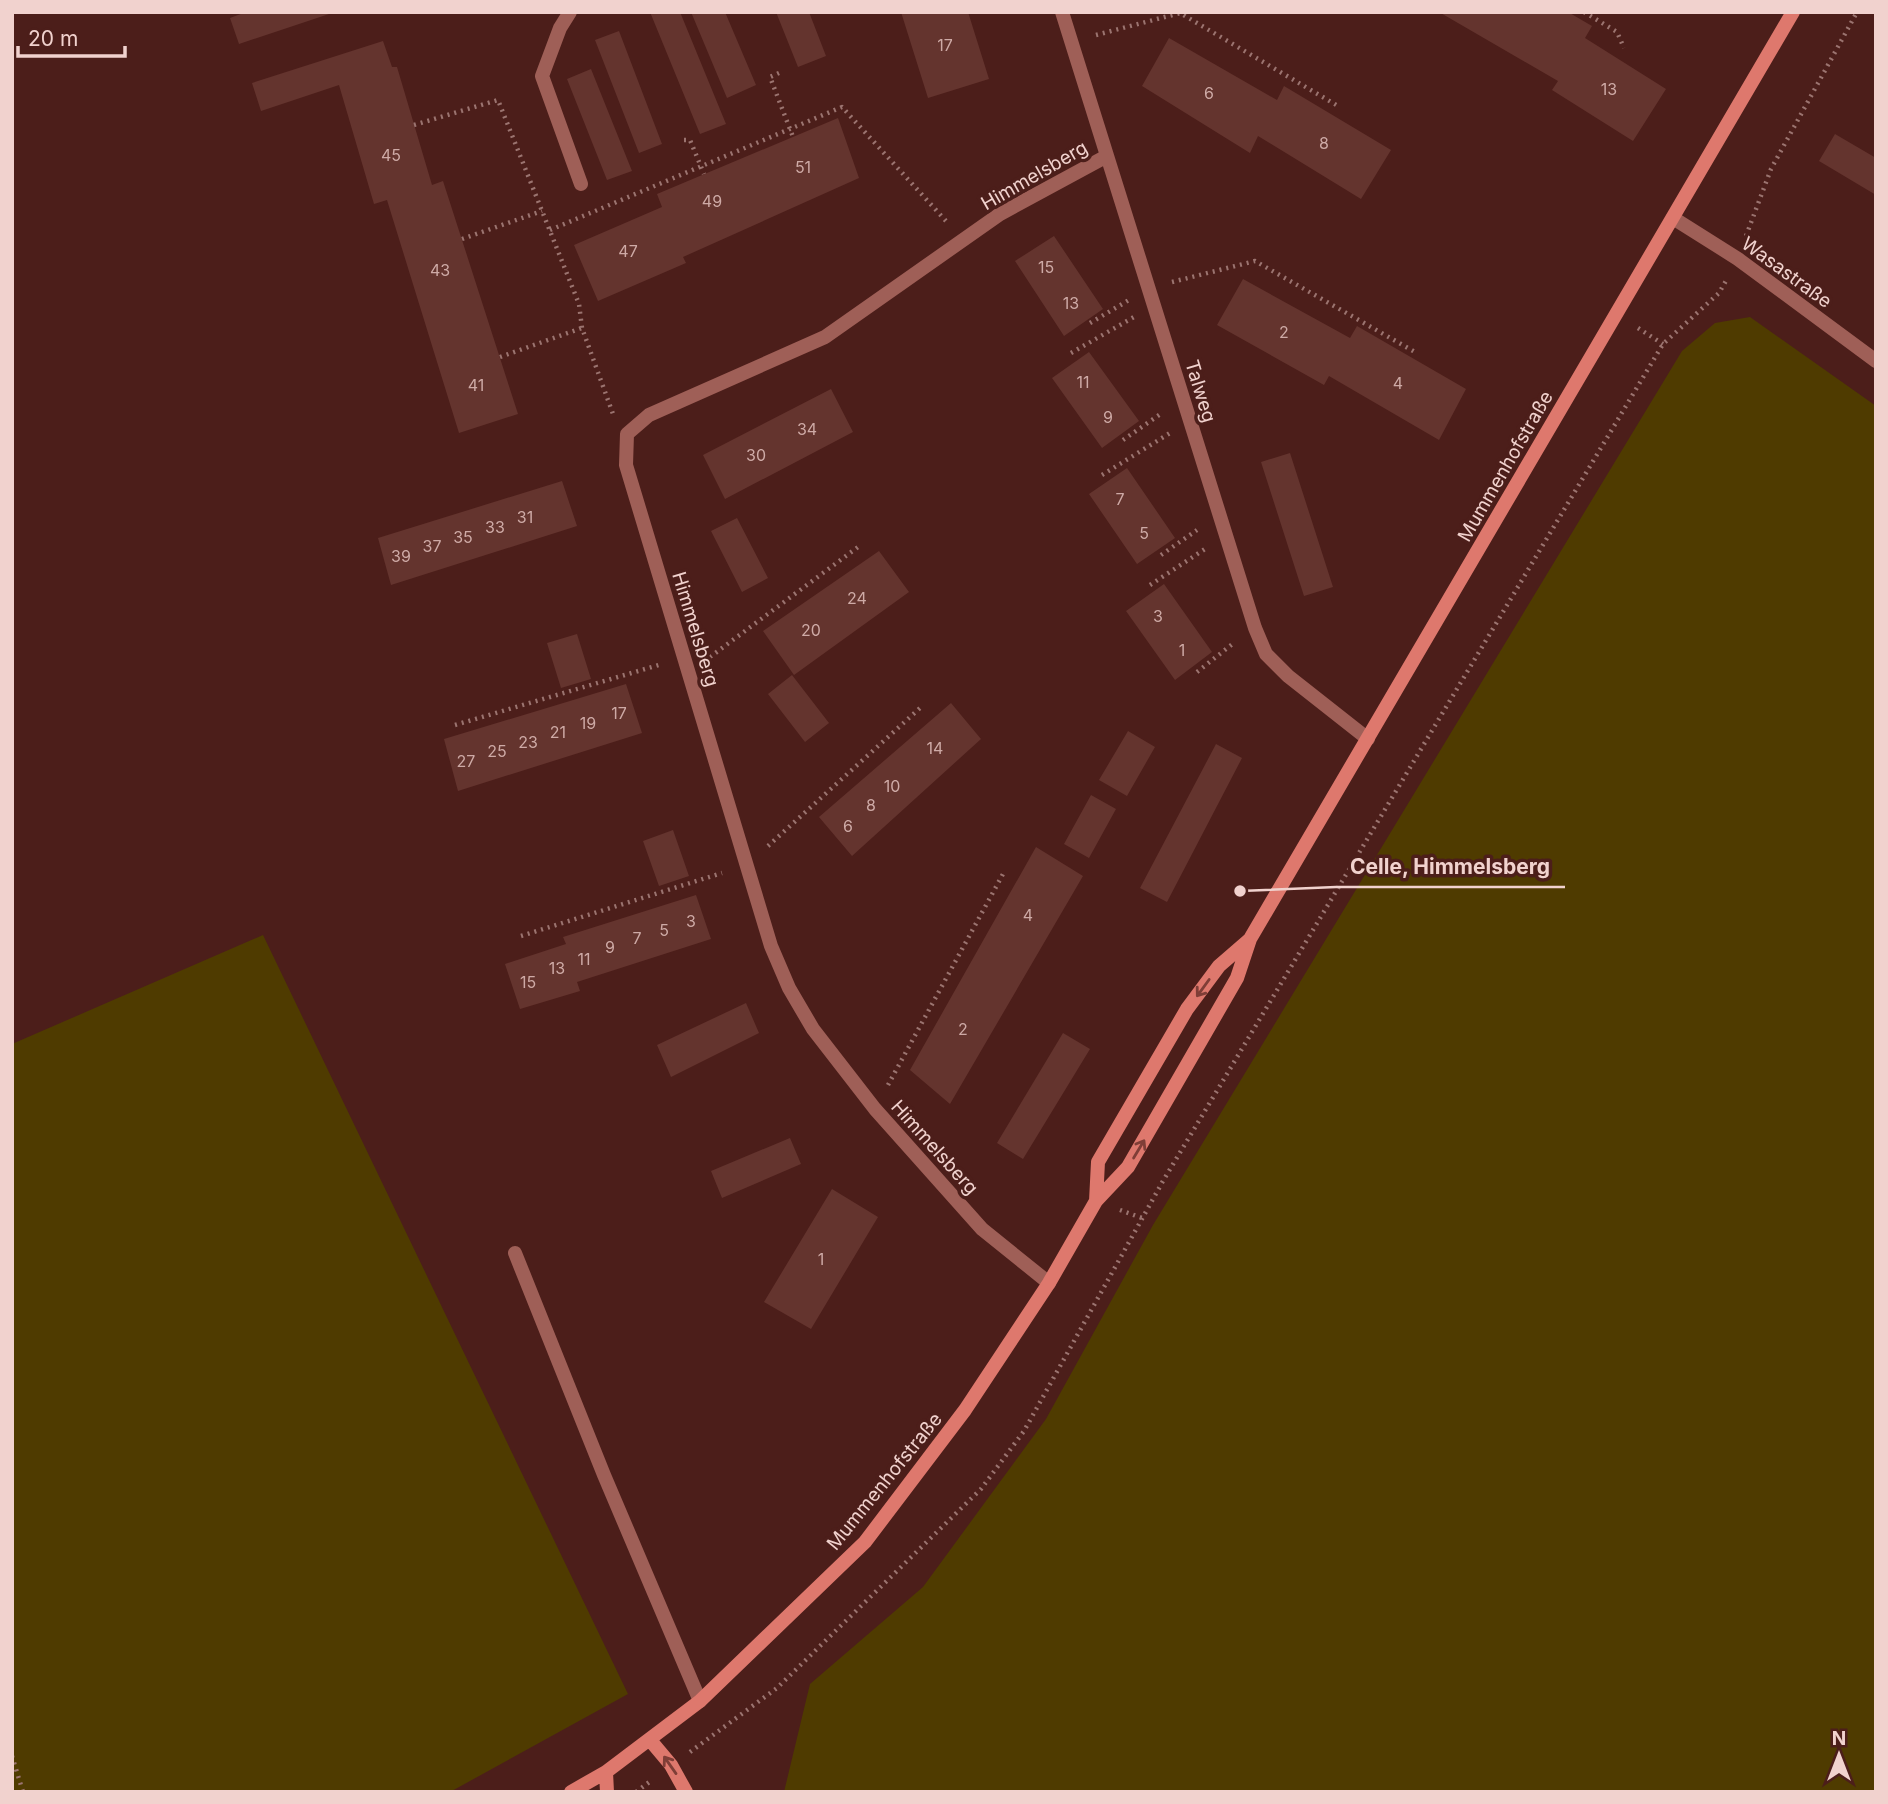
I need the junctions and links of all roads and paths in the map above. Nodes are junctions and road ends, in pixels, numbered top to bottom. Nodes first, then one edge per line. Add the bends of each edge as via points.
1 (570, 12) edge
2 (1062, 12) edge
3 (1584, 12) edge
4 (1793, 12) edge
5 (1857, 12) edge
6 (1071, 41) junction
7 (1624, 48) dead end
8 (779, 73) dead end
9 (1338, 106) dead end
10 (414, 125) dead end
11 (789, 129) junction
12 (793, 137) dead end
13 (684, 140) dead end
14 (1107, 156) junction
15 (701, 166) junction
16 (704, 174) dead end
17 (581, 184) dead end
18 (542, 211) junction
19 (1673, 218) junction
20 (550, 230) junction
21 (462, 239) dead end
22 (963, 240) junction
23 (1738, 259) junction
24 (1149, 288) junction
25 (1154, 306) junction
26 (1090, 323) dead end
27 (582, 328) junction
28 (1415, 352) dead end
29 (1071, 353) dead end
30 (499, 357) dead end
31 (1876, 361) edge
32 (1183, 400) junction
33 (1190, 421) junction
34 (627, 434) junction
35 (1122, 440) dead end
36 (1102, 475) dead end
37 (1219, 514) junction
38 (1226, 535) junction
39 (858, 547) dead end
40 (1161, 555) dead end
41 (1150, 585) dead end
42 (1255, 628) junction
43 (686, 665) junction
44 (1197, 672) dead end
45 (920, 708) dead end
46 (455, 725) dead end
47 (1368, 739) junction
48 (747, 866) junction
49 (1003, 874) dead end
50 (521, 936) dead end
51 (1250, 939) junction
52 (875, 1109) junction
53 (1096, 1201) junction
54 (515, 1254) dead end
55 (1049, 1283) junction
56 (701, 1701) junction
57 (650, 1740) junction
58 (12, 1756) edge
59 (671, 1765) junction
60 (606, 1772) junction
61 (23, 1792) edge
62 (571, 1792) edge
63 (607, 1792) edge
64 (636, 1792) edge
65 (686, 1792) edge

1 - 17 street via 542,76
2 - 6 street, Talweg
3 - 7 path via 1617,32
4 - 19 street, Mummenhofstraße
5 - 23 path via 1771,169
6 - 9 path via 1180,13
6 - 14 street, Talweg
8 - 11 path via 771,78
10 - 18 path via 498,100
11 - 12 path
11 - 15 path
11 - 22 path via 842,107
13 - 15 path via 690,140
14 - 22 street, Himmelsberg via 1000,214
14 - 24 street, Talweg
15 - 16 path
15 - 20 path
18 - 20 path
18 - 21 path
19 - 23 street, Wasastraße
19 - 47 street, Mummenhofstraße
20 - 27 path via 579,304
22 - 34 street, Himmelsberg via 825,337 649,415
23 - 31 street, Wasastraße
23 - 59 path via 1719,293 1662,344 1163,1181 1024,1431 981,1489 777,1688
24 - 25 street, Talweg
24 - 26 path
24 - 28 path via 1255,261
25 - 29 path
25 - 32 street, Talweg
27 - 30 path
27 - 34 path via 615,418
32 - 33 street, Talweg
32 - 35 path
33 - 36 path
33 - 37 street, Talweg
34 - 43 street, Himmelsberg via 626,465
37 - 38 street, Talweg
37 - 40 path
38 - 41 path
38 - 42 street, Talweg
39 - 43 path
42 - 44 path
42 - 47 street, Talweg via 1266,654 1288,676
43 - 46 path
43 - 48 street, Himmelsberg
45 - 48 path
47 - 51 street, Mummenhofstraße
48 - 50 path
48 - 52 street, Himmelsberg via 789,988 813,1029
49 - 52 path
53 -> 51 street, Mummenhofstraße via 1128,1167 1169,1098 1237,978
51 -> 53 street, Mummenhofstraße via 1219,966 1187,1009 1098,1161
52 - 55 street, Himmelsberg via 982,1228
53 - 55 street, Mummenhofstraße
54 - 56 street
55 - 56 street, Mummenhofstraße via 965,1410 865,1542
56 - 57 street, Mummenhofstraße
59 -> 57 street
57 - 60 street, Mummenhofstraße
58 - 61 path
59 - 64 path
59 - 65 street
60 - 62 street, Mummenhofstraße
60 - 63 street

